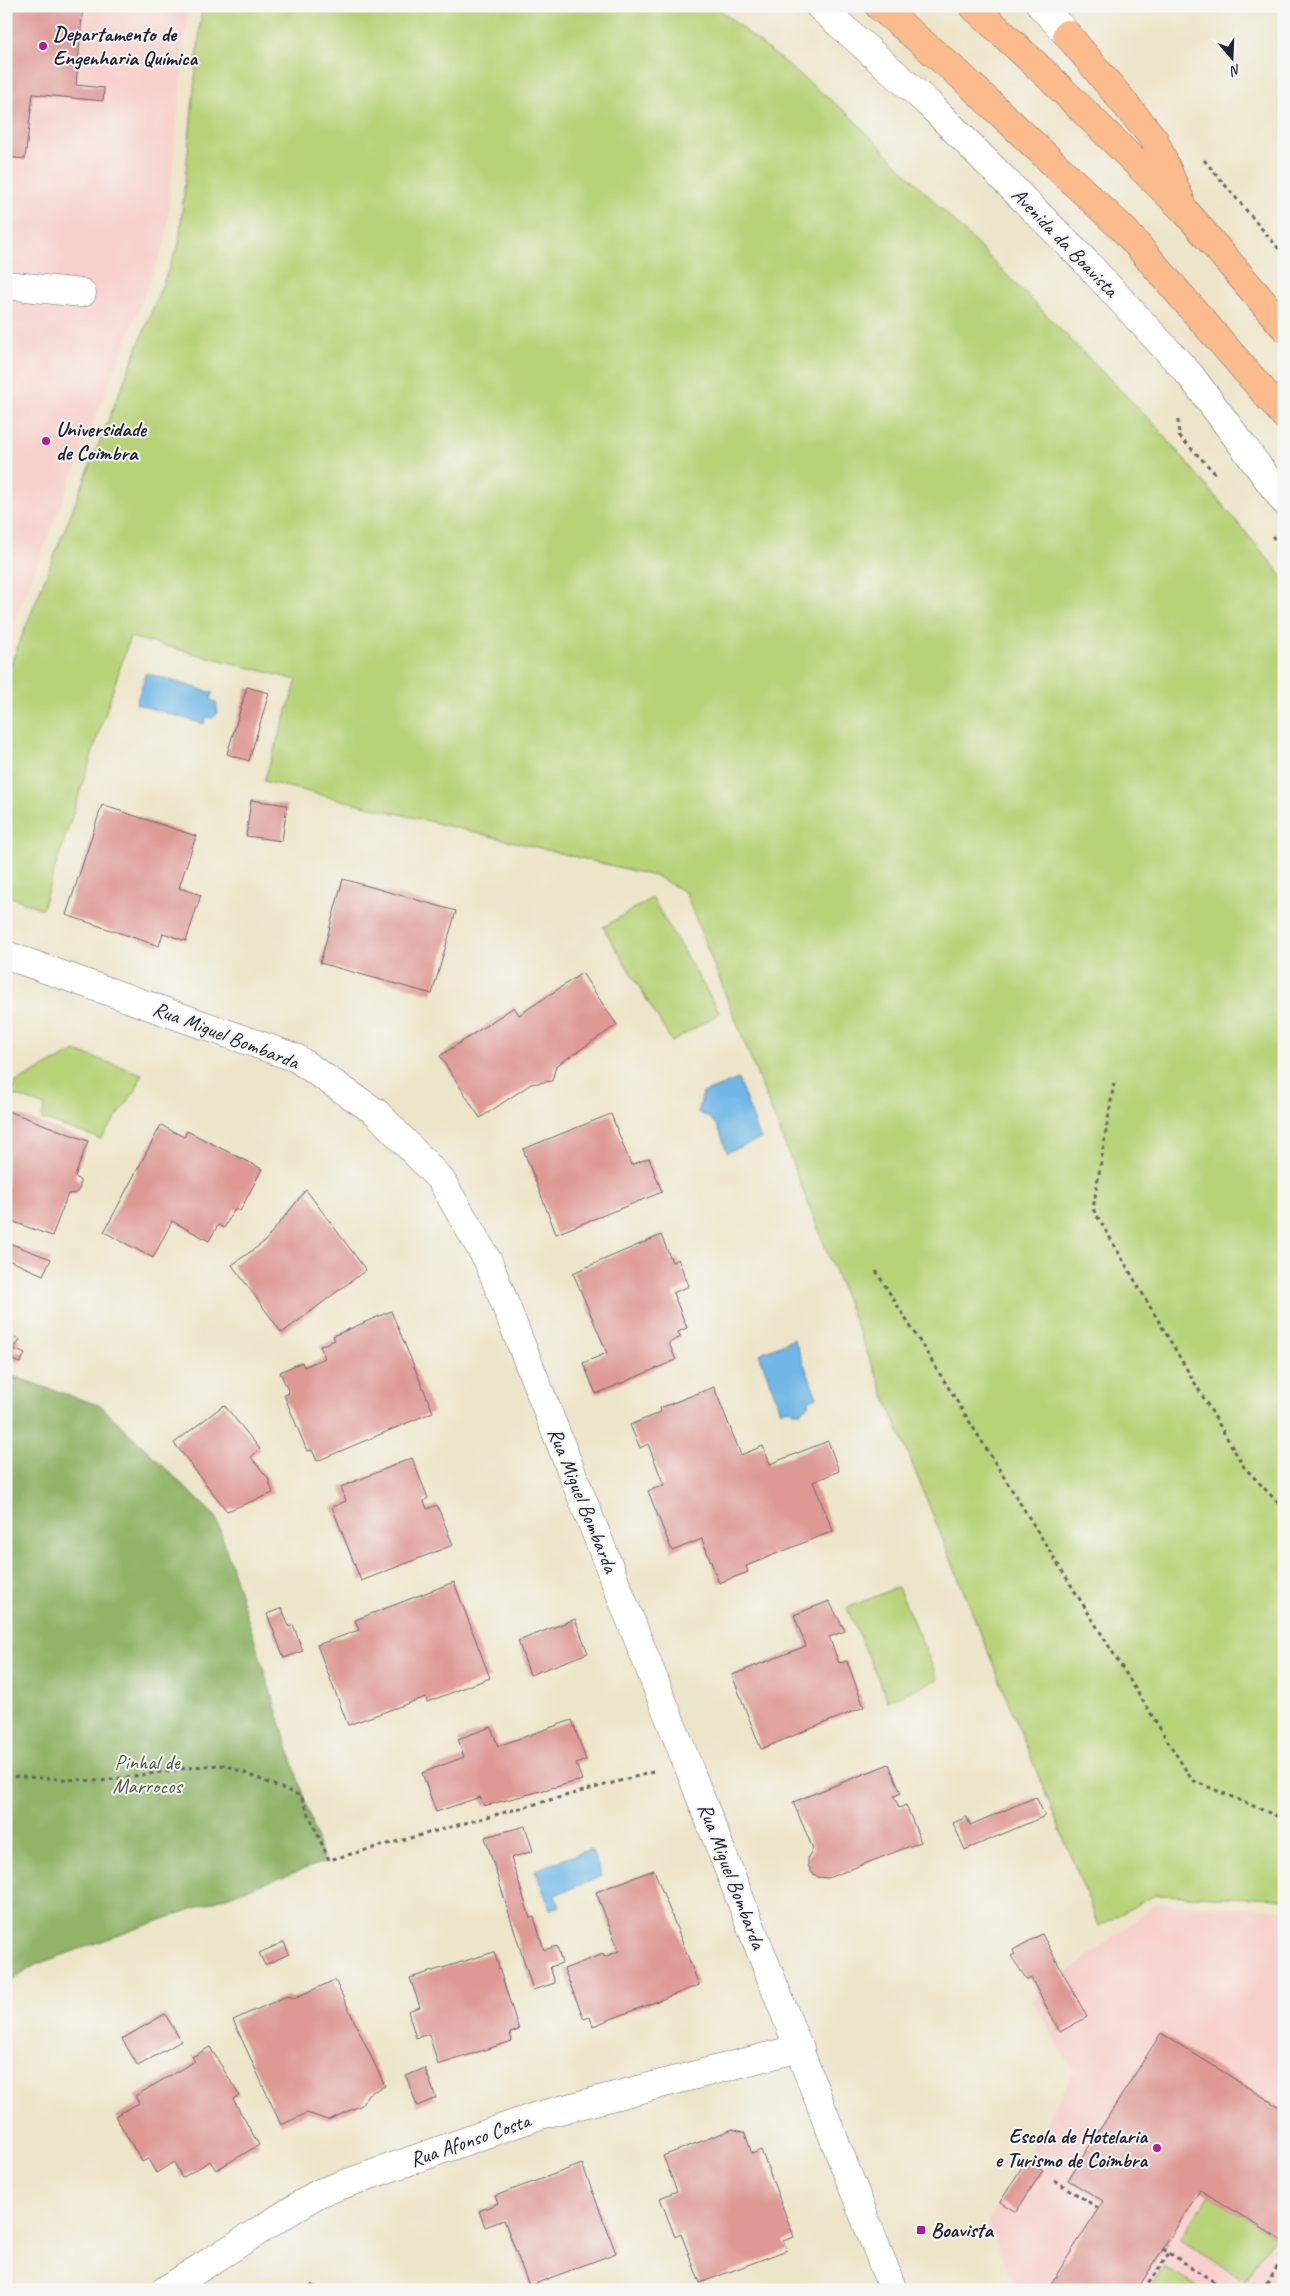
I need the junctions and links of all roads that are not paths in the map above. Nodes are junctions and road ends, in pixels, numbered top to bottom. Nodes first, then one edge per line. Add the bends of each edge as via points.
1 (819, 6) edge
2 (879, 6) edge
3 (973, 6) edge
4 (1041, 6) edge
5 (1067, 34) joint
6 (1186, 212) junction
7 (6, 286) edge
8 (82, 293) dead end
9 (1284, 327) edge
10 (1284, 414) edge
11 (1284, 501) edge
12 (6, 956) edge
13 (800, 2048) junction
14 (165, 2290) edge
15 (893, 2290) edge

1 - 11 street, Avenida da Boavista via 929,104 1085,261 1192,376
2 - 10 highway via 960,76 1125,231
3 - 6 highway
4 - 5 street
5 - 6 highway via 1154,139
6 - 9 highway
7 - 8 street
12 - 13 street, Rua Miguel Bombarda via 296,1058 377,1113 441,1180 488,1261
13 - 14 street, Rua Afonso Costa via 538,2116 319,2193
13 - 15 street, Rua Miguel Bombarda

